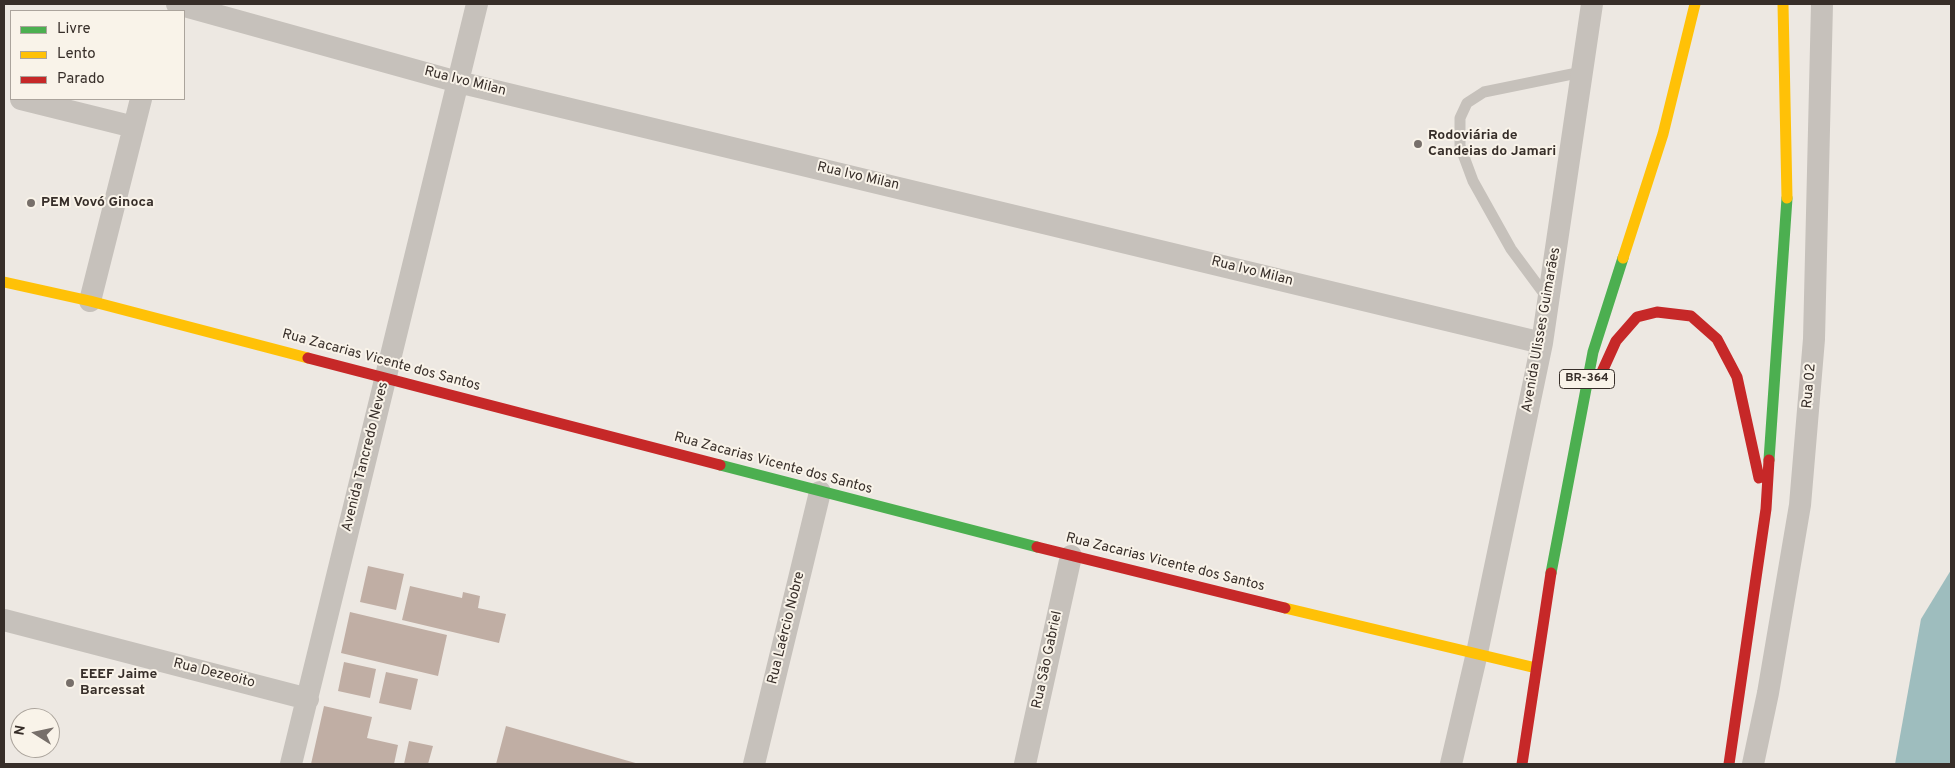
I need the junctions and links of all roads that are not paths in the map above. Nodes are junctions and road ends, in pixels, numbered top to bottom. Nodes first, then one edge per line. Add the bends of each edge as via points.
1 (176, 4) edge
2 (477, 4) edge
3 (1592, 4) edge
4 (1695, 4) edge
5 (1783, 4) edge
6 (1822, 4) edge
7 (1582, 72) junction
8 (458, 82) junction
9 (24, 100) edge
10 (141, 100) edge
11 (134, 127) junction
12 (4, 282) edge
13 (1548, 300) junction
14 (90, 301) junction
15 (1542, 343) junction
16 (385, 378) junction
17 (820, 492) junction
18 (1766, 509) junction
19 (1556, 539) junction
20 (1071, 556) junction
21 (4, 620) edge
22 (1477, 653) junction
23 (1536, 668) junction
24 (308, 699) junction
25 (291, 764) edge
26 (754, 764) edge
27 (1025, 764) edge
28 (1451, 764) edge
29 (1522, 764) edge
30 (1729, 764) edge
31 (1753, 764) edge

1 - 8 street, Rua Ivo Milan
2 - 8 street, Avenida Tancredo Neves
3 - 7 street, Avenida Ulisses Guimarães
4 - 19 main road, BR-364 via 1663,134 1593,352
5 - 18 main road via 1787,203
6 - 31 street, Rua 02 via 1814,339 1800,505
7 - 13 street, Avenida Ulisses Guimarães
7 - 13 lane via 1484,92 1468,103 1460,118 1460,146 1473,181 1511,249
8 - 15 street, Rua Ivo Milan
8 - 16 street, Avenida Tancredo Neves
9 - 11 street
10 - 11 street
11 - 14 street
12 - 14 main road, Rua Zacarias Vicente dos Santos
13 - 15 street, Avenida Ulisses Guimarães
14 - 16 main road, Rua Zacarias Vicente dos Santos
15 - 22 street, Avenida Ulisses Guimarães
16 - 17 main road, Rua Zacarias Vicente dos Santos
16 - 24 street, Avenida Tancredo Neves
17 - 20 main road, Rua Zacarias Vicente dos Santos
17 - 26 street, Rua Laércio Nobre
18 - 19 main road via 1737,377 1717,339 1691,316 1657,312 1637,317 1616,341 1602,370
18 - 30 main road
19 - 23 main road, BR-364
20 - 22 main road, Rua Zacarias Vicente dos Santos
20 - 27 street, Rua São Gabriel
21 - 24 street, Rua Dezeoito
22 - 23 main road, Rua Zacarias Vicente dos Santos
22 - 28 street, Avenida Ulisses Guimarães
23 - 29 main road, BR-364
24 - 25 street, Avenida Tancredo Neves

